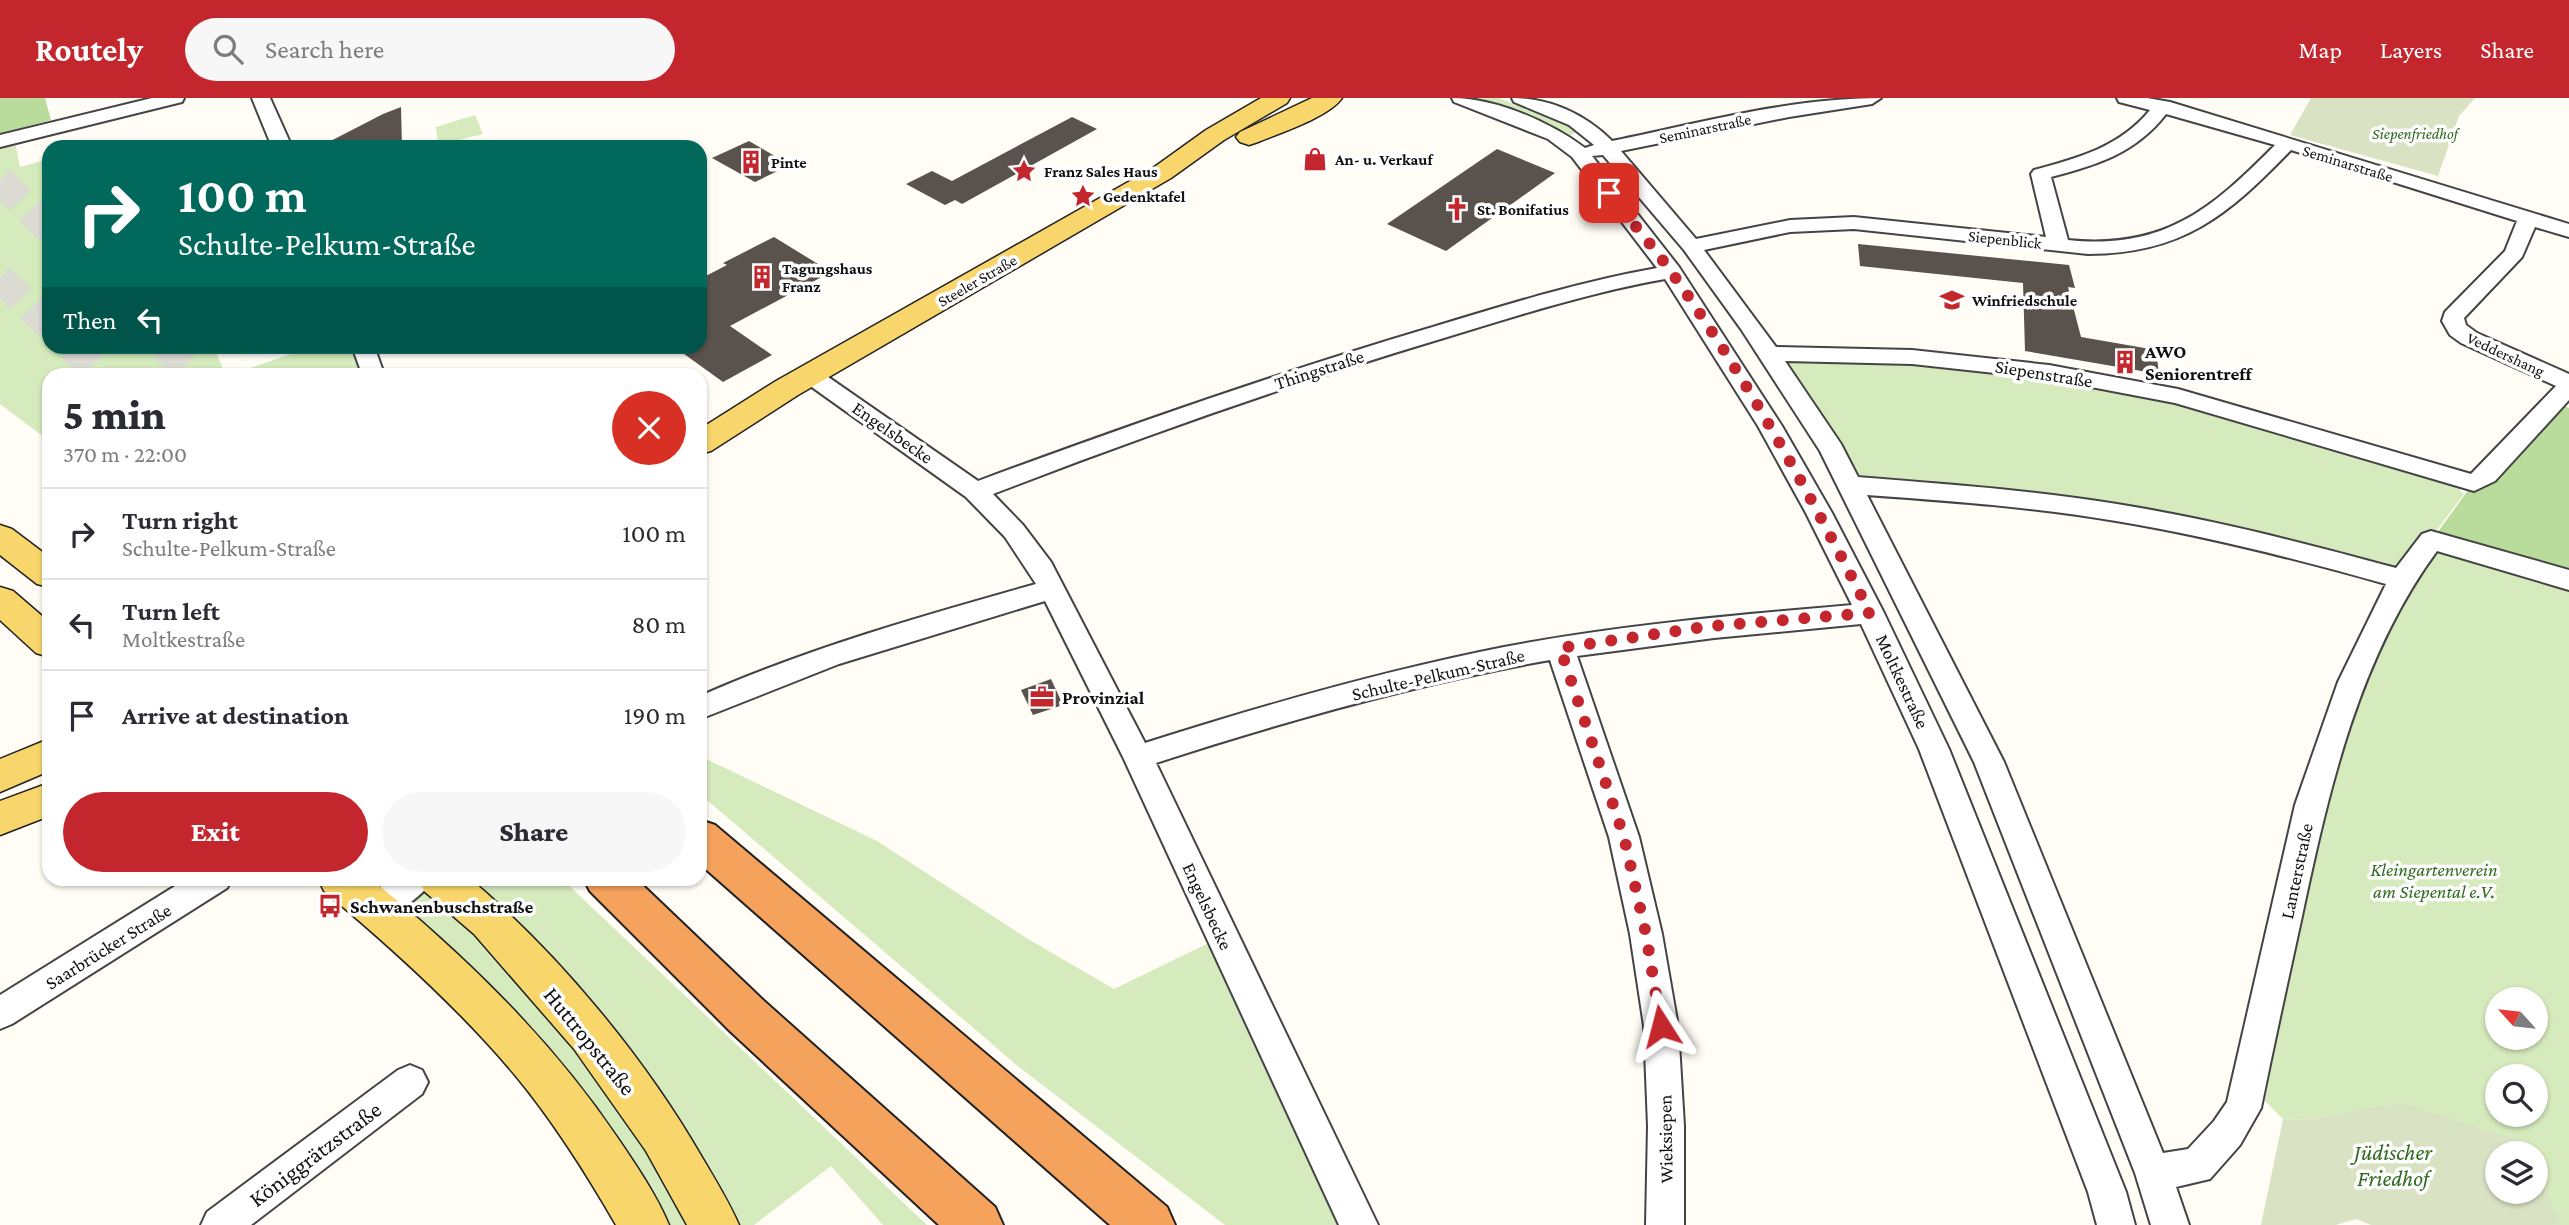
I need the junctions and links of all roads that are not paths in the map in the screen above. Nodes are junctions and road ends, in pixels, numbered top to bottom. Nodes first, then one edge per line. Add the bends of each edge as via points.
1 (175, 98) edge
2 (261, 98) edge
3 (1278, 98) edge
4 (1330, 98) edge
5 (1461, 98) edge
6 (1521, 98) edge
7 (1872, 98) edge
8 (2126, 98) edge
9 (2163, 106) junction
10 (8, 139) edge
11 (279, 140) edge
12 (2287, 144) junction
13 (1608, 148) junction
14 (1579, 153) junction
15 (1167, 170) junction
16 (2528, 219) junction
17 (2569, 231) edge
18 (2059, 245) junction
19 (1691, 246) junction
20 (1671, 272) junction
21 (1769, 354) junction
22 (798, 382) junction
23 (2569, 384) edge
24 (707, 428) edge
25 (707, 440) edge
26 (1852, 485) junction
27 (975, 491) junction
28 (0, 537) edge
29 (42, 570) edge
30 (2402, 579) junction
31 (2569, 580) edge
32 (1051, 590) junction
33 (0, 600) edge
34 (1870, 613) junction
35 (42, 637) edge
36 (1560, 648) junction
37 (707, 706) edge
38 (42, 757) edge
39 (1138, 757) junction
40 (0, 776) edge
41 (42, 784) edge
42 (0, 799) edge
43 (42, 802) edge
44 (0, 818) edge
45 (707, 844) edge
46 (203, 886) edge
47 (349, 886) edge
48 (407, 886) edge
49 (448, 886) edge
50 (613, 886) edge
51 (375, 908) junction
52 (0, 1013) edge
53 (410, 1082) dead end
54 (2153, 1173) junction
55 (220, 1225) edge
56 (644, 1225) edge
57 (714, 1225) edge
58 (977, 1225) edge
59 (1149, 1225) edge
60 (1359, 1225) edge
61 (1665, 1225) edge
62 (2116, 1225) edge
63 (2170, 1225) edge

1 - 10 street
2 - 11 street
3 - 15 main road, Steeler Straße
4 - 15 main road, Steeler Straße
5 - 14 street, Moltkestraße via 1555,135
6 - 13 street, Moltkestraße via 1572,118
7 - 13 street, Seminarstraße
8 - 9 street, Seminarstraße
9 - 12 street, Seminarstraße
9 - 18 street via 2148,128 2115,151 2041,174
12 - 16 street, Seminarstraße
12 - 18 street, Siepenblick via 2231,199 2173,234 2119,249
13 - 14 street, Seminarstraße
13 - 19 street, Moltkestraße
14 - 20 street, Moltkestraße
15 - 22 main road, Steeler Straße
16 - 17 street, Seminarstraße
16 - 23 street, Veddershang via 2515,253 2453,317 2453,324 2469,338
18 - 19 street, Siepenblick via 1854,223 1790,226
19 - 21 street, Moltkestraße
20 - 27 street, Thingstraße via 1515,310 1365,354 1230,397
20 - 34 street, Moltkestraße via 1770,426
21 - 23 street, Siepenstraße via 1912,357 2049,372 2178,396 2474,483
21 - 26 street, Moltkestraße
22 - 24 main road, Steeler Straße
22 - 25 main road, Steeler Straße
22 - 27 street, Engelsbecke
26 - 30 street via 2001,497 2183,524
26 - 54 street, Moltkestraße via 1989,762
27 - 32 street, Engelsbecke via 1014,531 1042,569
28 - 29 main road
30 - 31 street, Lanterstraße via 2431,540
30 - 54 street, Lanterstraße via 2353,682 2310,805 2243,1108 2197,1166
32 - 37 street via 879,640
32 - 39 street, Engelsbecke
33 - 35 main road
34 - 36 street, Schulte-Pelkum-Straße via 1711,626
34 - 62 street, Moltkestraße via 1934,749
36 - 39 street, Schulte-Pelkum-Straße via 1310,704
36 - 61 street, Wieksiepen via 1624,837 1646,934 1661,1026
38 - 40 main road
39 - 60 street, Engelsbecke
41 - 42 main road
43 - 44 main road
45 - 59 highway
46 - 52 street, Saarbrücker Straße
47 - 51 main road
48 - 51 street
49 - 57 main road, Huttropstraße via 489,921 590,1034 663,1135
50 - 58 highway via 747,1016
51 - 56 main road via 531,1059 615,1175
53 - 55 street, Königgrätzstraße
54 - 63 street, Moltkestraße

